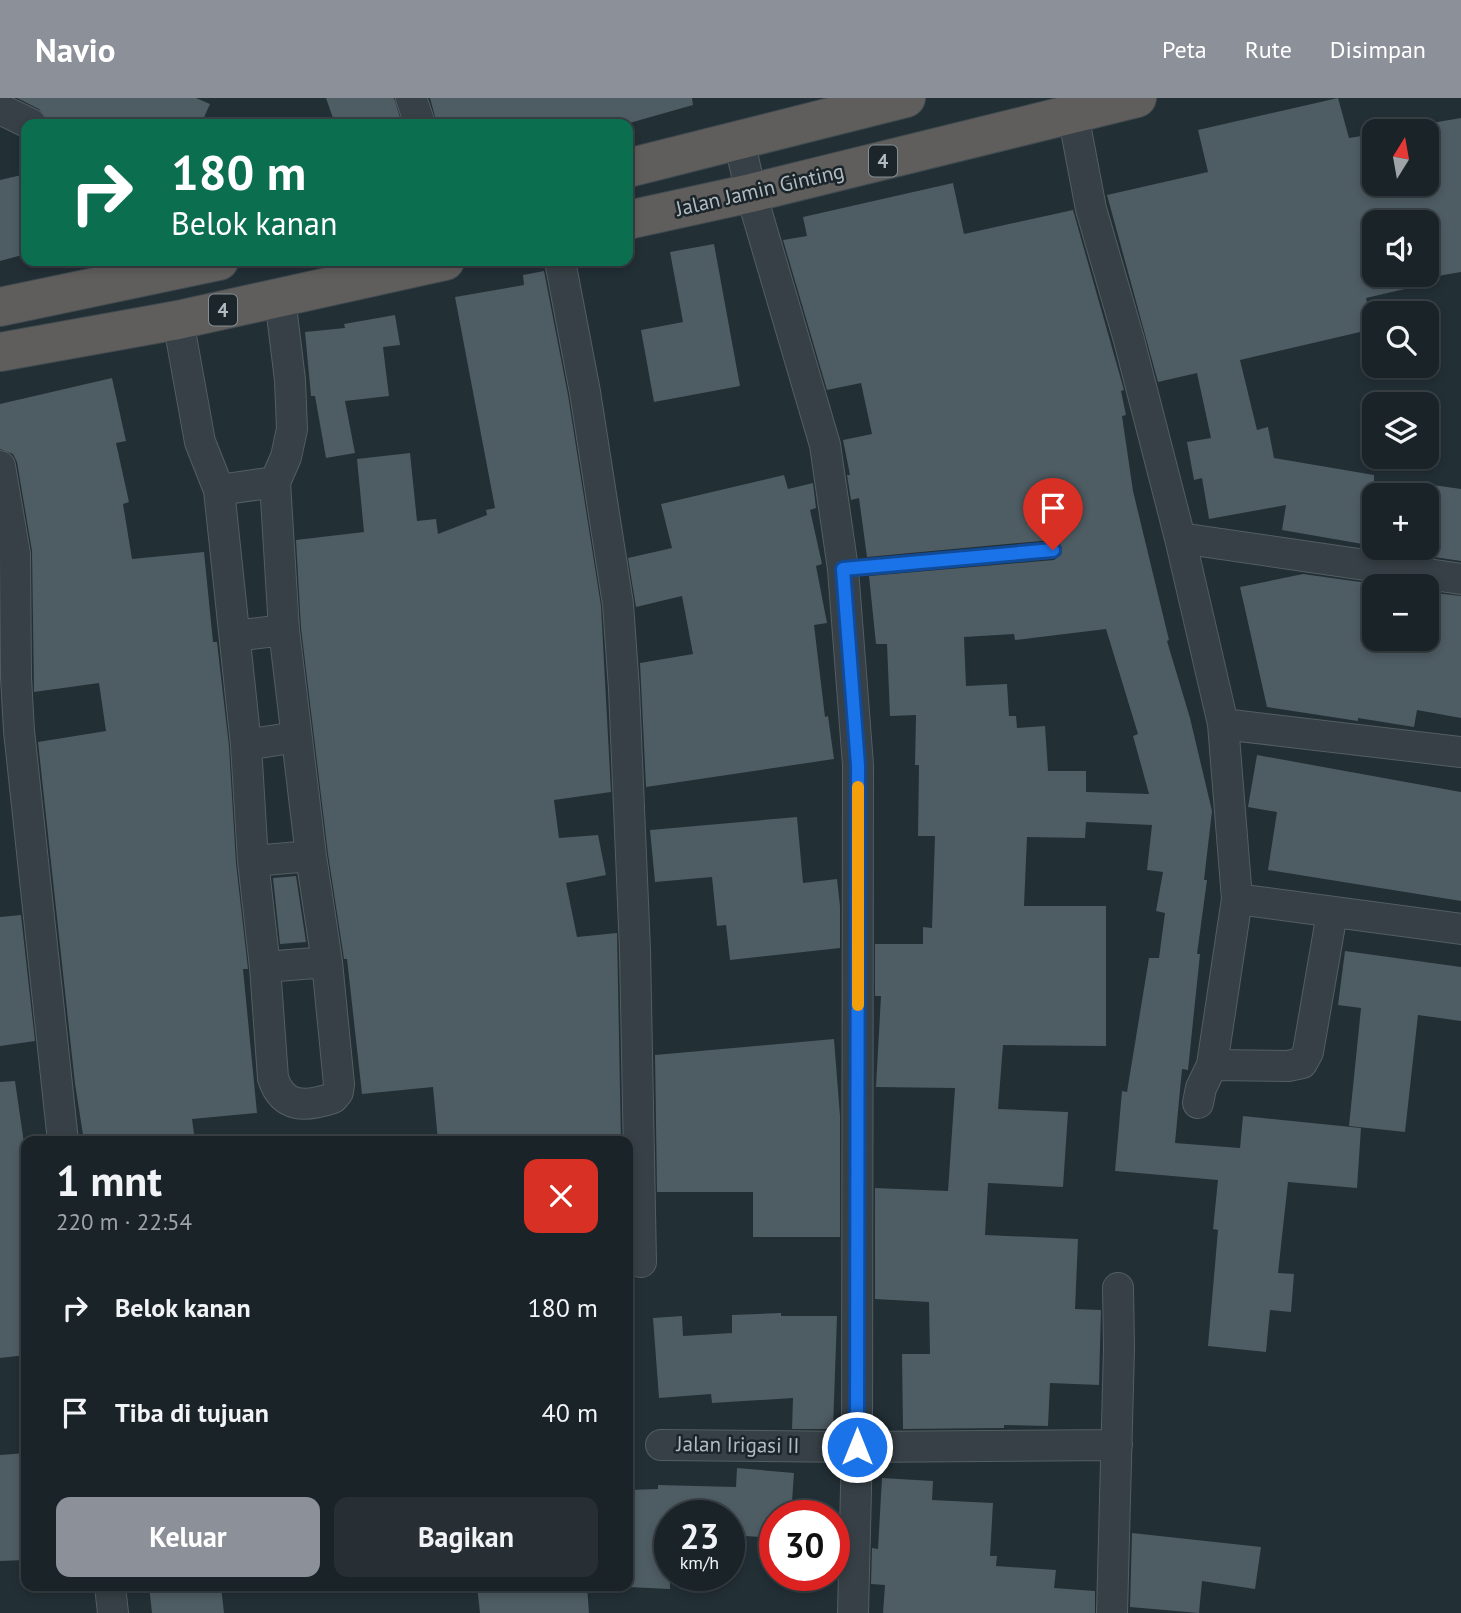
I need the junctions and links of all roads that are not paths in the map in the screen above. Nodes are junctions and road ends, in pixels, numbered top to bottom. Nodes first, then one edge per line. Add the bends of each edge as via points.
1 (411, 98) edge
2 (906, 98) edge
3 (1137, 98) edge
4 (825, 107) edge
5 (0, 109) edge
6 (1073, 114) junction
7 (21, 119) edge
8 (418, 119) edge
9 (0, 129) edge
10 (21, 139) edge
11 (739, 140) junction
12 (633, 167) edge
13 (751, 193) junction
14 (633, 219) edge
15 (166, 266) edge
16 (423, 266) edge
17 (561, 266) edge
18 (103, 272) edge
19 (280, 298) junction
20 (0, 307) edge
21 (178, 320) junction
22 (0, 352) edge
23 (0, 466) edge
24 (275, 482) junction
25 (219, 490) junction
26 (1180, 538) junction
27 (1053, 550) dead end
28 (843, 569) junction
29 (1461, 579) edge
30 (284, 630) junction
31 (235, 636) junction
32 (1223, 724) junction
33 (296, 737) junction
34 (246, 745) junction
35 (1461, 752) edge
36 (311, 856) junction
37 (253, 862) junction
38 (1237, 899) junction
39 (1332, 914) junction
40 (1461, 929) edge
41 (327, 962) junction
42 (265, 968) junction
43 (1212, 1065) junction
44 (1198, 1103) dead end
45 (62, 1136) edge
46 (641, 1262) dead end
47 (1118, 1288) dead end
48 (662, 1445) dead end
49 (1117, 1445) junction
50 (857, 1447) junction
51 (111, 1591) edge
52 (113, 1613) edge
53 (853, 1613) edge
54 (1112, 1613) edge
55 (1118, 1613) edge

1 - 8 street
2 - 4 highway
3 - 6 highway, Jalan Jamin Ginting / 4
4 - 11 highway
5 - 7 street
6 - 13 highway, Jalan Jamin Ginting / 4
6 - 26 street via 1091,209
9 - 10 street
11 - 12 highway
11 - 13 street
13 - 14 highway, Jalan Jamin Ginting / 4
13 - 28 street via 825,445
15 - 18 highway, 4
16 - 19 highway, 4
17 - 46 street via 618,604 635,950
18 - 20 highway, 4
19 - 21 highway, 4
19 - 24 street via 292,429
21 - 22 highway, 4
21 - 25 street via 200,442
23 - 45 street via 15,554 19,731
24 - 25 street
24 - 30 street
25 - 31 street
26 - 29 street
26 - 32 street
27 - 28 lane
28 - 50 street via 858,765
30 - 31 street
30 - 33 street
31 - 34 street
32 - 35 street
32 - 38 street
33 - 34 street
33 - 36 street
34 - 37 street
36 - 37 street
36 - 41 street
37 - 42 street
38 - 39 street
38 - 43 street
39 - 40 street
39 - 43 street via 1305,1060 1288,1066
41 - 42 street
41 - 42 street via 338,1092 333,1098 301,1105 288,1100 273,1077
43 - 44 street
47 - 49 street
48 - 50 street, Jalan Irigasi II
49 - 50 street, Jalan Irigasi II
49 - 54 street
50 - 53 street
51 - 52 street
54 - 55 street

